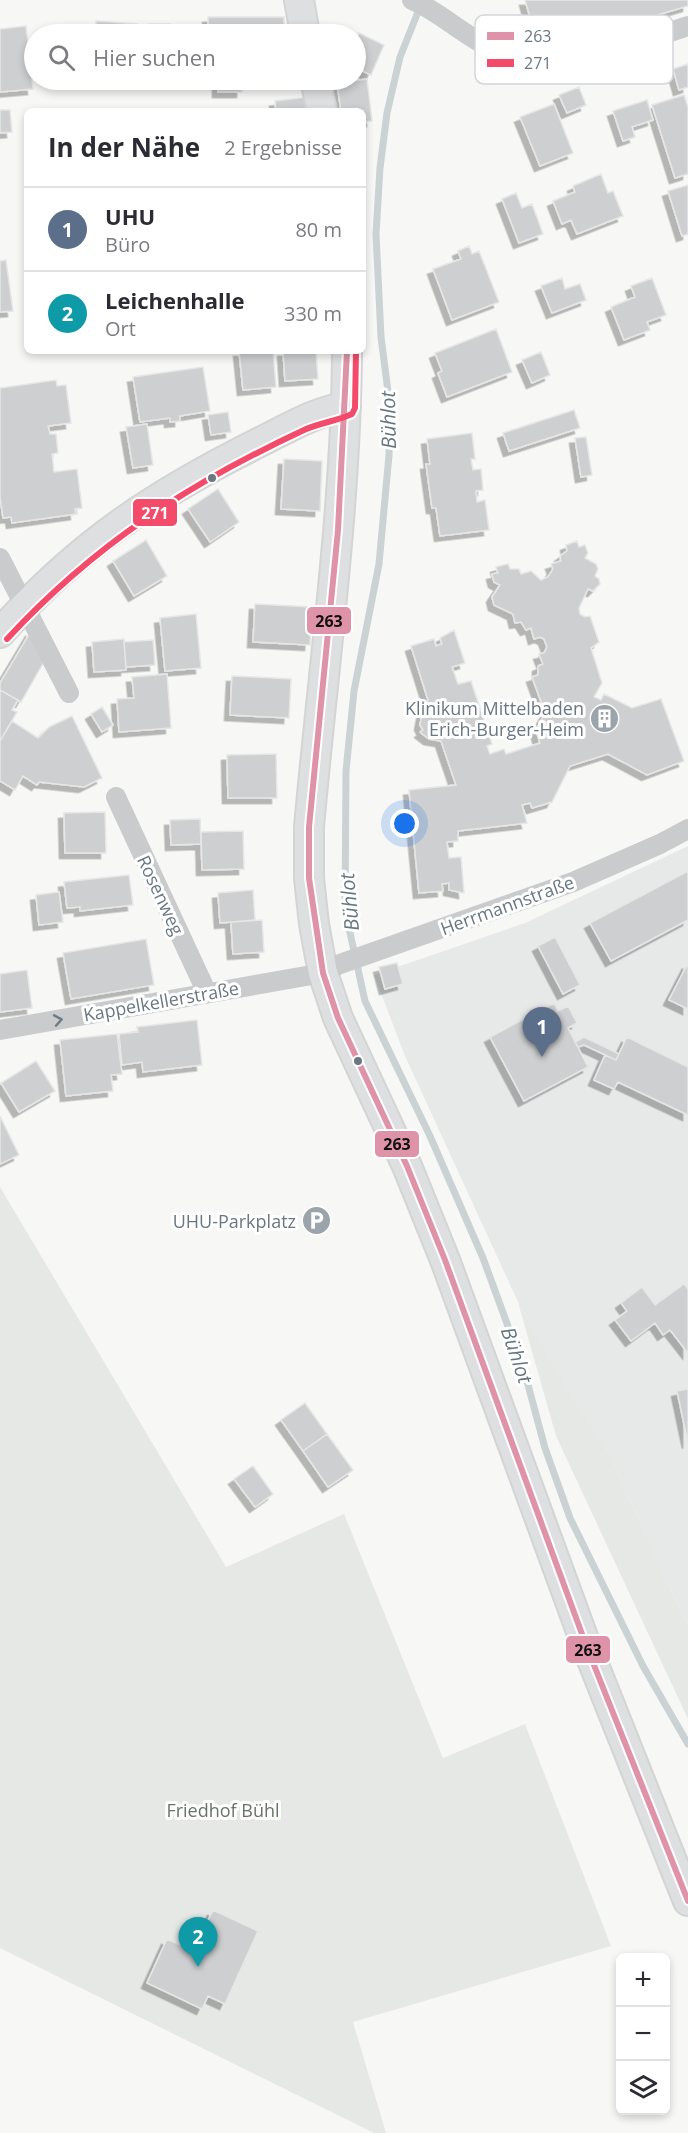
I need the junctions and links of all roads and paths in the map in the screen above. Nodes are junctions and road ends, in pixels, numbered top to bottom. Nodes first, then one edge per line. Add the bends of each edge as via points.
1 (299, 0) edge
2 (420, 2) edge
3 (303, 24) edge
4 (688, 26) edge
5 (673, 31) edge
6 (475, 39) edge
7 (317, 90) edge
8 (321, 108) edge
9 (347, 354) edge
10 (346, 407) junction
11 (0, 558) edge
12 (24, 606) junction
13 (0, 633) edge
14 (69, 693) dead end
15 (116, 797) dead end
16 (688, 829) edge
17 (332, 969) junction
18 (207, 993) junction
19 (0, 1030) edge
20 (688, 1901) edge

1 - 3 street
2 - 6 street
4 - 5 street
7 - 8 street
9 - 10 street
10 - 12 street via 319,413 198,473 128,516 69,561
10 - 17 street via 309,827 309,878
11 - 12 street
12 - 13 street
12 - 14 street
15 - 18 street, Rosenweg
16 - 17 street, Herrmannstraße via 573,882
17 - 18 street, Kappelkellerstraße
17 - 20 street via 338,1018 407,1166 445,1260 582,1634
19 -> 18 street, Kappelkellerstraße

